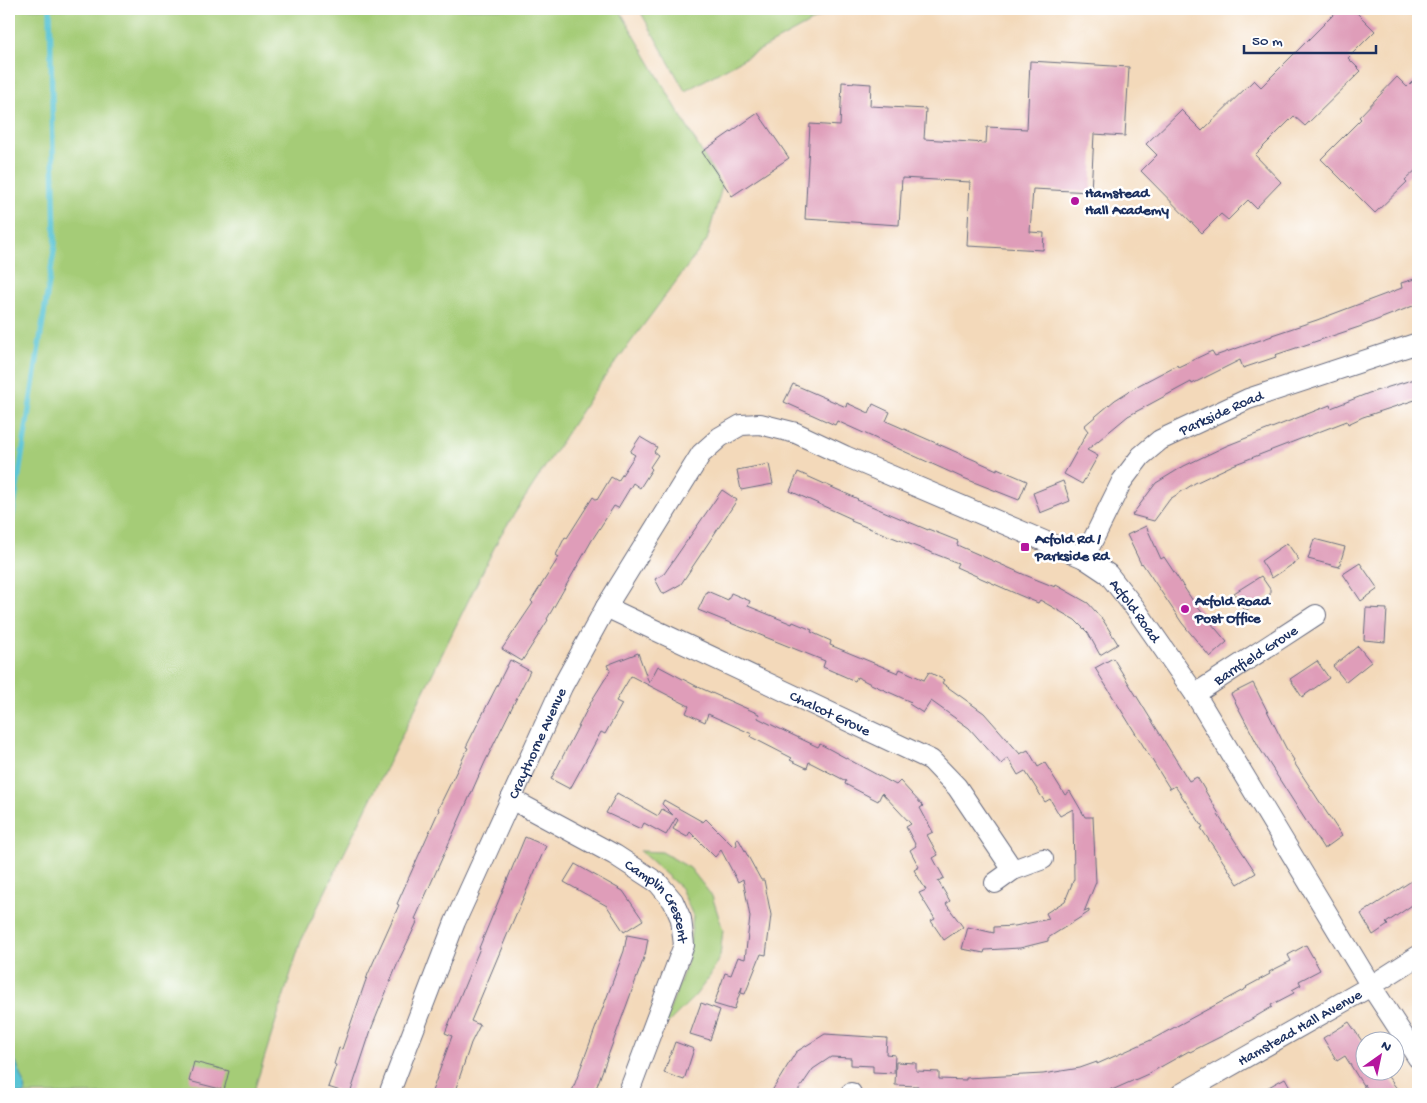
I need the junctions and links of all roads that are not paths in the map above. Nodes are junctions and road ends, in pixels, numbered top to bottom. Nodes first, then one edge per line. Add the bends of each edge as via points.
1 (1418, 344) edge
2 (741, 425) joint
3 (1084, 558) junction
4 (606, 607) junction
5 (1317, 617) dead end
6 (1195, 694) junction
7 (511, 798) junction
8 (1043, 859) dead end
9 (1012, 870) junction
10 (995, 883) dead end
11 (1418, 956) edge
12 (1371, 986) junction
13 (1418, 1058) edge
14 (389, 1094) edge
15 (628, 1094) edge
16 (1180, 1094) edge

1 - 3 street, Parkside Road via 1248,399 1160,440 1141,456 1122,482
2 - 3 street, Acfold Road via 760,424 796,433
2 - 4 street, Craythorne Avenue via 720,437 701,454
3 - 6 street, Acfold Road via 1108,574
4 - 7 street, Craythorne Avenue via 562,687
4 - 9 street, Chalcot Grove via 931,760 957,787
5 - 6 street, Barnfield Grove
6 - 12 street, Acfold Road
7 - 14 street, Craythorne Avenue via 455,922
7 - 15 street, Camplin Crescent via 616,855 658,883 681,919 684,945
8 - 9 street
9 - 10 street
11 - 12 street, Hamstead Hall Avenue
12 - 13 street, Acfold Road
12 - 16 street, Hamstead Hall Avenue

